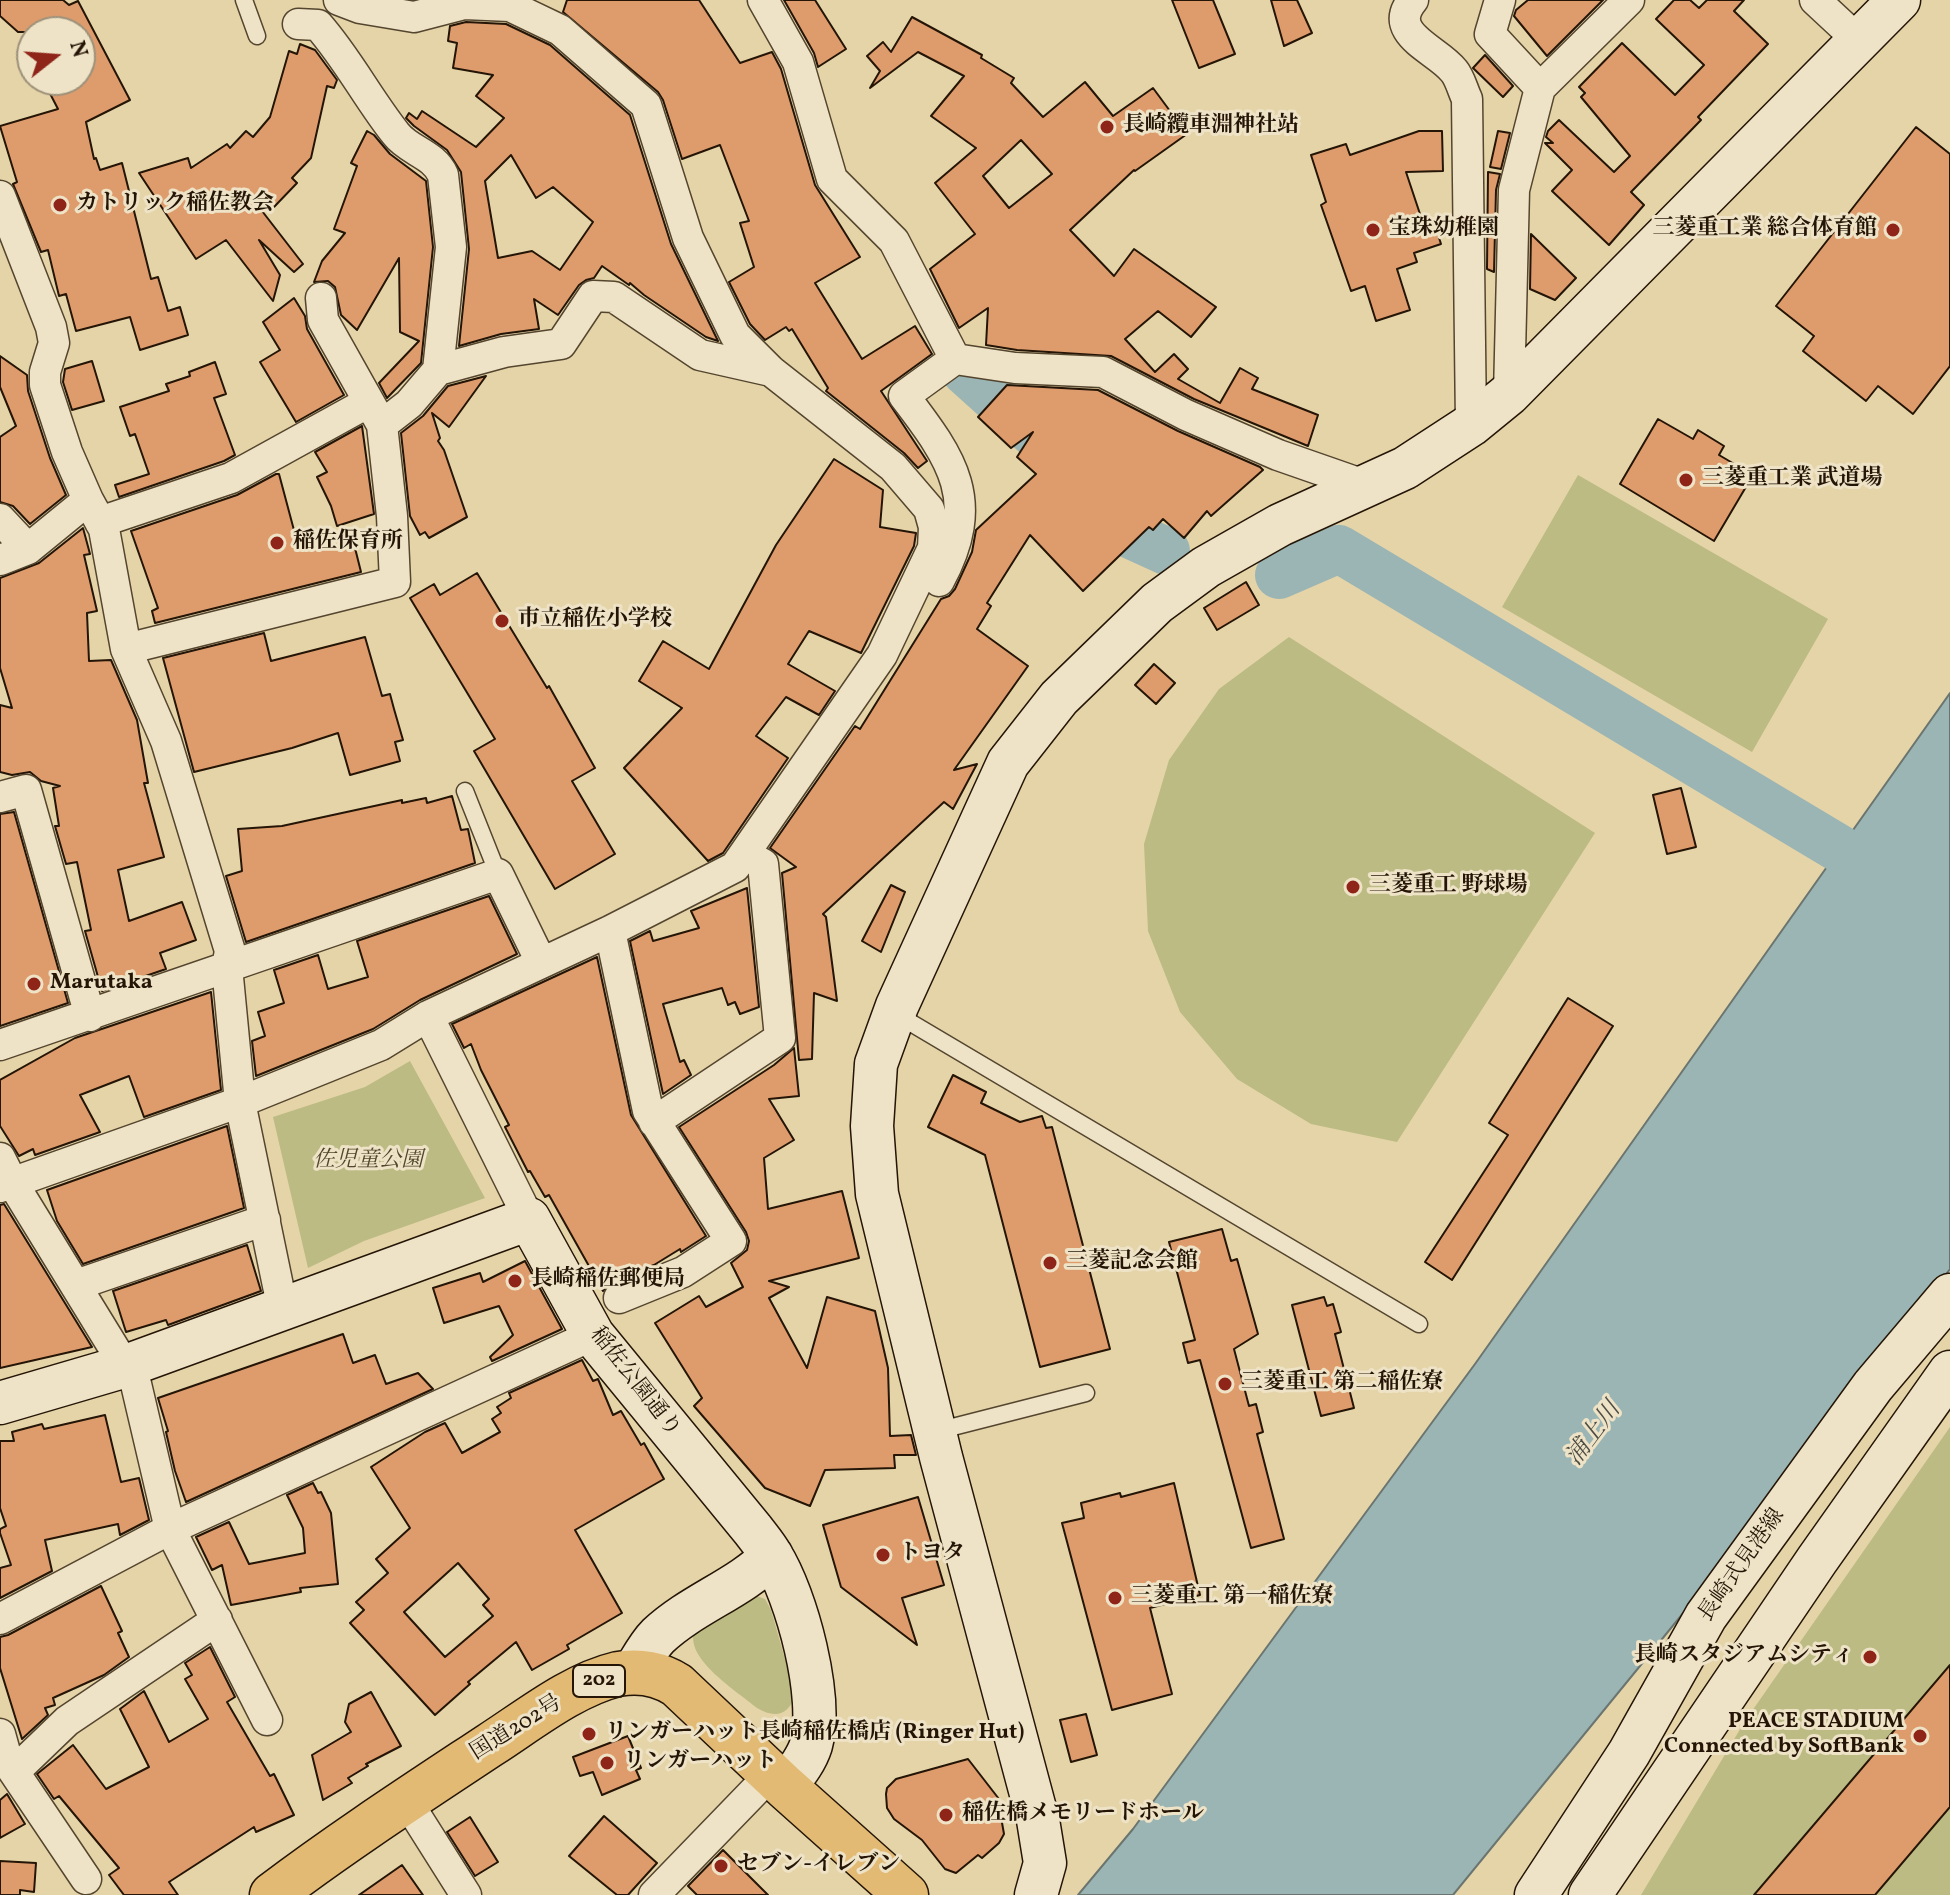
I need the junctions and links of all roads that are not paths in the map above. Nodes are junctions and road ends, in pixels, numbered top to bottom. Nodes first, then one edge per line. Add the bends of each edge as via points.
1 (244, 0) edge
2 (339, 0) edge
3 (763, 0) edge
4 (1413, 0) edge
5 (1500, 0) edge
6 (1629, 0) edge
7 (1815, 0) edge
8 (1899, 0) edge
9 (298, 24) dead end
10 (257, 36) dead end
11 (1858, 40) junction
12 (1540, 88) junction
13 (2, 203) edge
14 (321, 298) dead end
15 (955, 359) junction
16 (438, 370) junction
17 (771, 371) junction
18 (1509, 394) junction
19 (375, 414) junction
20 (1471, 425) junction
21 (1367, 486) junction
22 (94, 511) junction
23 (0, 519) edge
24 (28, 549) junction
25 (0, 560) edge
26 (126, 649) junction
27 (882, 655) junction
28 (465, 791) dead end
29 (0, 797) edge
30 (745, 854) junction
31 (498, 874) junction
32 (610, 931) junction
33 (541, 962) junction
34 (227, 967) junction
35 (894, 1013) junction
36 (90, 1016) junction
37 (428, 1016) junction
38 (0, 1045) edge
39 (240, 1102) junction
40 (654, 1122) junction
41 (4, 1176) edge
42 (529, 1219) junction
43 (265, 1220) junction
44 (76, 1285) junction
45 (1950, 1295) edge
46 (619, 1298) dead end
47 (283, 1310) junction
48 (1419, 1324) dead end
49 (593, 1335) junction
50 (126, 1366) junction
51 (1950, 1372) edge
52 (1086, 1393) dead end
53 (0, 1403) edge
54 (935, 1431) junction
55 (170, 1529) junction
56 (772, 1556) junction
57 (0, 1619) edge
58 (217, 1620) junction
59 (633, 1673) junction
60 (267, 1720) dead end
61 (0, 1734) edge
62 (14, 1772) junction
63 (779, 1780) junction
64 (406, 1800) junction
65 (86, 1879) dead end
66 (272, 1895) edge
67 (466, 1895) edge
68 (654, 1895) edge
69 (906, 1895) edge
70 (1036, 1895) edge
71 (1536, 1895) edge
72 (1590, 1895) edge

1 - 10 lane
2 - 17 street via 414,17 464,4 510,6 560,30 646,105 688,238 735,335
3 - 15 street via 798,62 832,179 894,241
4 - 20 street via 1407,7 1407,32 1454,71 1467,99
5 - 12 street via 1490,34
6 - 12 street
7 - 11 street
8 - 11 street
9 - 16 street via 318,25 398,137 432,160 443,175 451,247
11 - 18 street
12 - 18 street via 1514,190
13 - 22 street via 51,327 54,343 45,385
14 - 19 street via 323,320
15 - 21 street via 1103,372 1278,455
15 - 27 street via 904,396 936,438 957,480 960,507 952,557 910,623
16 - 17 street via 561,344 593,296 614,297 700,355
16 - 19 street via 409,404
17 - 27 street via 893,467 929,509 933,548
18 - 20 street
19 - 22 street via 231,478
19 - 26 street via 392,516 395,582
20 - 21 street
21 - 35 street via 1280,525 1206,567 1157,603 1059,698 1008,763
22 - 24 street
22 - 26 street
23 - 24 street
24 - 25 street
26 - 34 street via 166,741 230,951
27 - 30 street
28 - 31 lane
29 - 36 street via 26,790
30 - 32 street via 735,867
30 - 40 street via 763,864 780,1038
31 - 33 street
31 - 34 street
32 - 33 street
32 - 40 street
33 - 37 street
34 - 36 street
34 - 39 street
35 - 48 lane
35 - 54 street via 876,1064 872,1126 877,1194
36 - 38 street
37 - 39 street via 381,1045
37 - 42 street
39 - 41 street
39 - 43 street
40 - 46 street via 731,1241 683,1272
41 - 44 street
42 - 47 street
42 - 49 street, 稲佐公園通り
43 - 44 street
43 - 47 street
44 - 50 street
45 - 71 street, 長崎式見港線 via 1873,1386 1706,1616 1629,1753
47 - 50 street
49 - 55 street
49 - 56 street, 稲佐公園通り
50 - 53 street
50 - 55 street via 136,1384
51 - 72 street
52 - 54 lane
54 - 70 street via 1038,1820 1045,1863
55 - 57 street
55 - 58 street
56 - 59 street via 755,1573 666,1629
56 - 63 street, 稲佐公園通り via 798,1623 816,1701 815,1729 805,1760
58 - 60 street
58 - 62 street via 67,1721
59 - 63 highway, 国道202号 / 202 via 660,1676 677,1685
59 - 64 highway, 国道202号 / 202 via 579,1690
61 - 62 street
62 - 65 street
63 - 68 street
63 - 69 highway, 国道202号 / 202
64 - 66 highway, 国道202号 / 202
64 - 67 street

